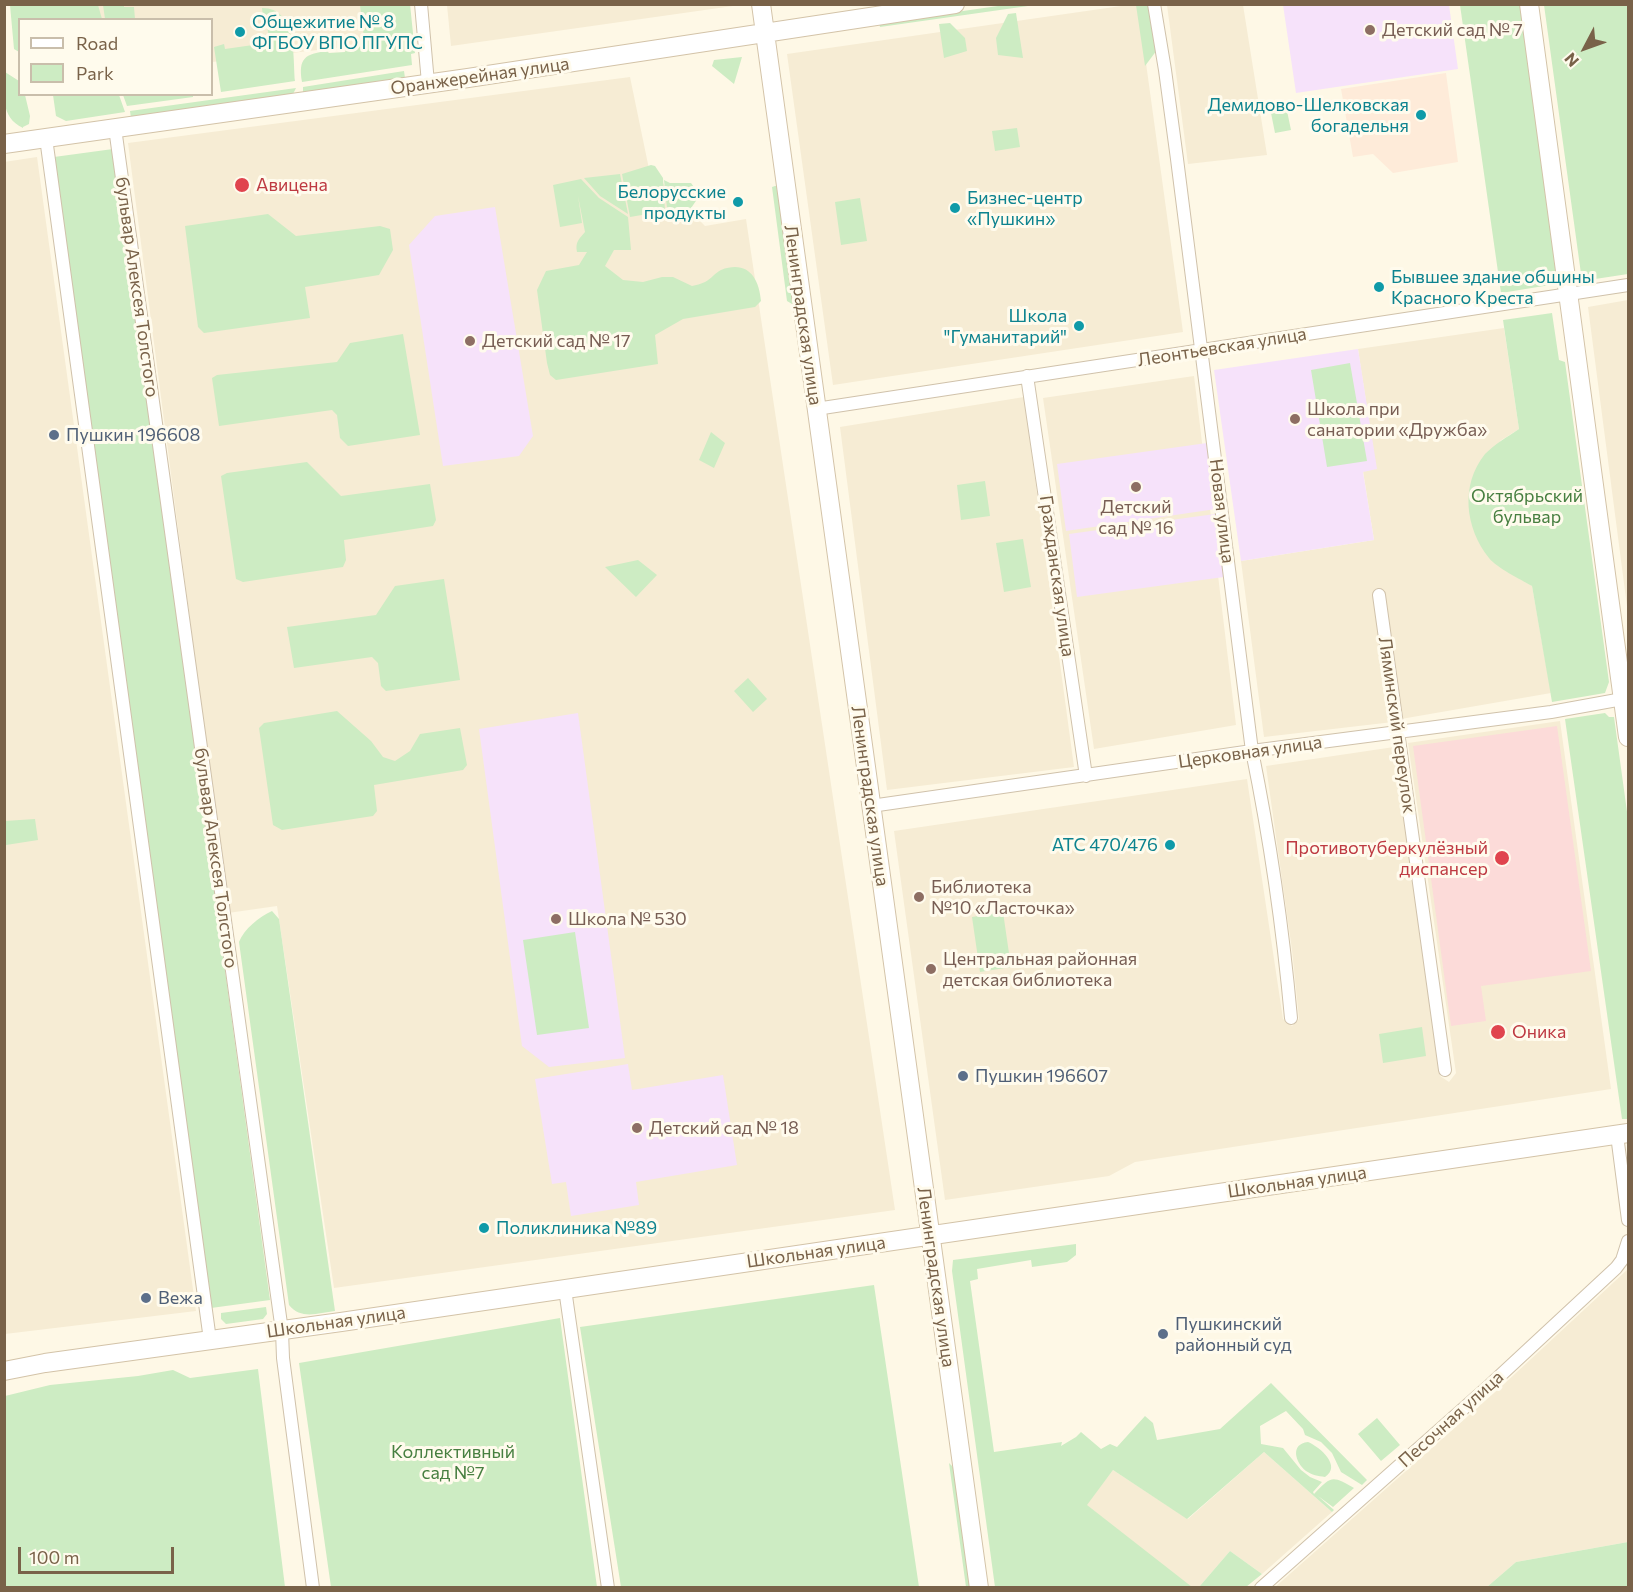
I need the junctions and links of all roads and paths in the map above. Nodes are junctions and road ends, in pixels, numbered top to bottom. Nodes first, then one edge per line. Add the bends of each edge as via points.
1 (421, 4) edge
2 (761, 4) edge
3 (955, 4) edge
4 (1154, 4) edge
5 (1529, 4) edge
6 (765, 33) junction
7 (428, 83) junction
8 (115, 128) junction
9 (46, 138) junction
10 (4, 144) edge
11 (1629, 285) edge
12 (1570, 294) junction
13 (1202, 350) junction
14 (1028, 376) junction
15 (816, 409) junction
16 (1379, 595) dead end
17 (1626, 699) edge
18 (1399, 733) junction
19 (1629, 737) edge
20 (1252, 751) junction
21 (1086, 776) junction
22 (871, 806) junction
23 (1291, 1018) dead end
24 (1445, 1070) dead end
25 (1623, 1134) edge
26 (1629, 1220) edge
27 (931, 1236) junction
28 (1629, 1241) edge
29 (564, 1289) junction
30 (282, 1330) junction
31 (210, 1340) junction
32 (4, 1371) edge
33 (313, 1587) edge
34 (608, 1587) edge
35 (979, 1587) edge
36 (1261, 1587) edge

1 - 7 street
2 - 6 street, Ленинградская улица
3 - 6 street, Оранжерейная улица
4 - 13 street, Новая улица
5 - 12 street
6 - 7 street, Оранжерейная улица
6 - 15 street, Ленинградская улица
7 - 8 street, Оранжерейная улица
8 - 9 street, Оранжерейная улица
8 - 30 street, бульвар Алексея Толстого
9 - 10 street, Оранжерейная улица
9 - 31 street
11 - 12 street, Леонтьевская улица
12 - 13 street, Леонтьевская улица
12 - 17 street via 1592,479
13 - 14 street, Леонтьевская улица
13 - 20 street, Новая улица
14 - 15 street, Леонтьевская улица
14 - 21 street, Гражданская улица
15 - 22 street, Ленинградская улица
16 - 18 street, Ляминский переулок
17 - 18 street, Церковная улица
17 - 19 street
18 - 20 street, Церковная улица
18 - 24 street, Ляминский переулок
20 - 21 street, Церковная улица
20 - 23 street, Новая улица via 1268,834
21 - 22 street, Церковная улица
22 - 27 street, Ленинградская улица
25 - 26 street
25 - 27 street, Школьная улица
27 - 29 street, Школьная улица
27 - 35 street, Ленинградская улица
28 - 36 street, Песочная улица via 1616,1269
29 - 30 street, Школьная улица
29 - 34 street
30 - 31 street, Школьная улица
30 - 33 street, бульвар Алексея Толстого
31 - 32 street, Школьная улица

